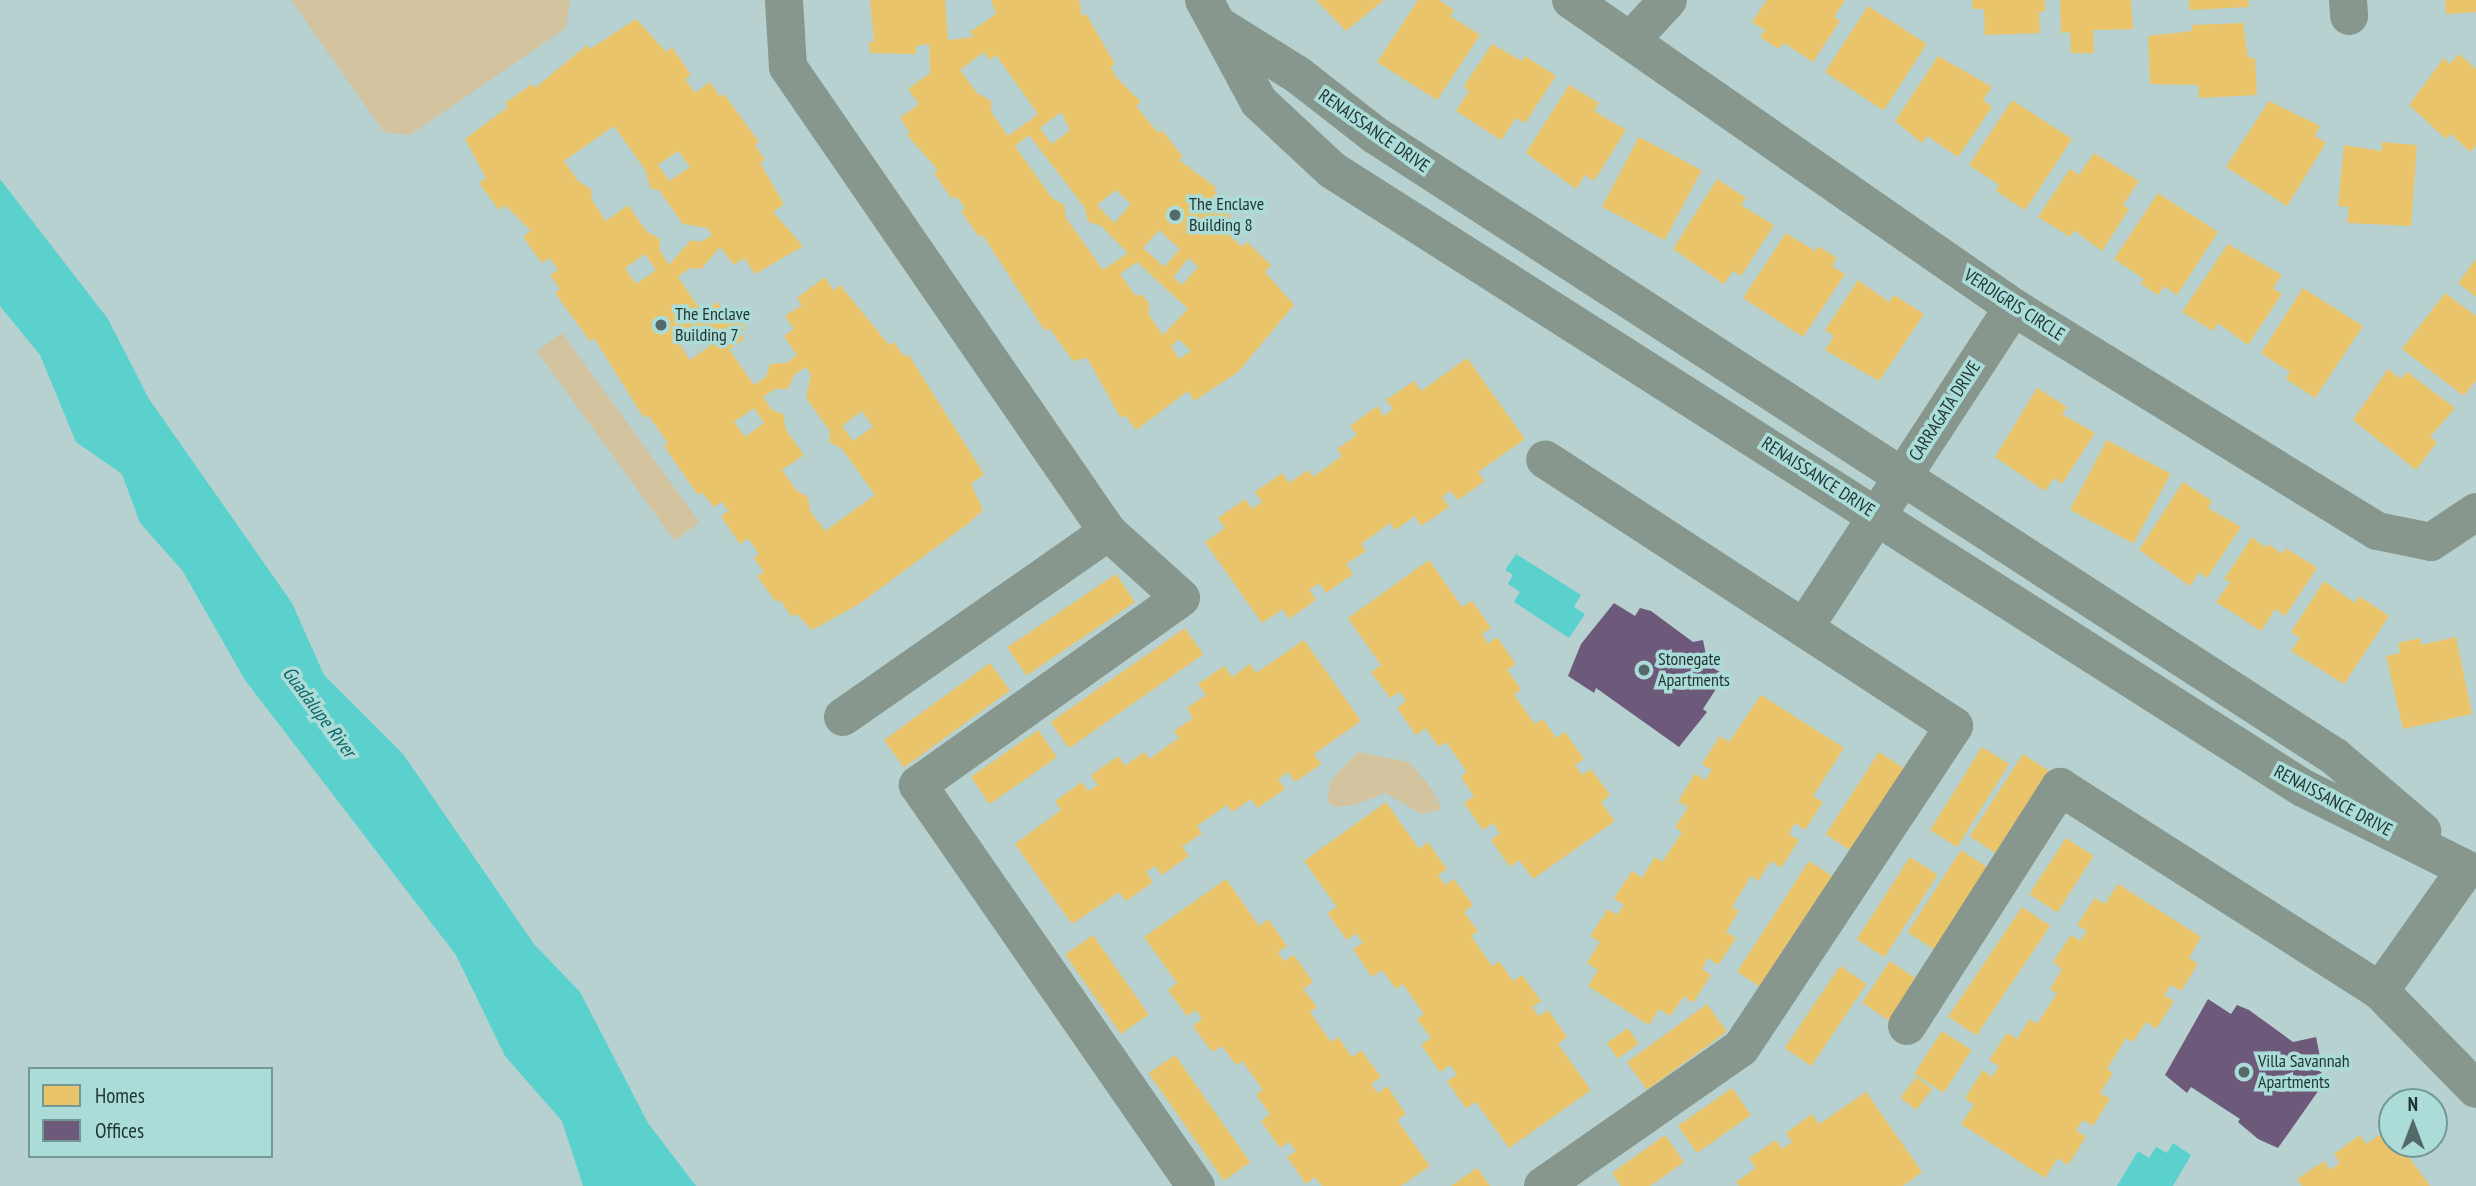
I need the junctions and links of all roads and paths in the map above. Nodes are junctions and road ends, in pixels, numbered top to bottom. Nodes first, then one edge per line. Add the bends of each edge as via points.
1 (784, 0) edge
2 (1571, 0) edge
3 (1668, 0) edge
4 (1212, 13) edge
5 (1632, 39) junction
6 (2013, 307) junction
7 (1545, 459) dead end
8 (1902, 477) junction
9 (2476, 512) edge
10 (1878, 515) junction
11 (1108, 532) junction
12 (1804, 628) junction
13 (843, 717) dead end
14 (2471, 874) edge
15 (2381, 991) junction
16 (1907, 1026) dead end
17 (2476, 1089) edge
18 (1196, 1186) edge
19 (1543, 1186) edge

1 - 11 street via 788,67
2 - 5 street, VERDIGRIS CIRCLE
3 - 5 street
4 - 8 street, RENAISSANCE DRIVE via 1375,135
4 - 10 street, RENAISSANCE DRIVE via 1259,102 1332,170
5 - 6 street, VERDIGRIS CIRCLE
6 - 8 street, CARRAGATA DRIVE
6 - 9 street, VERDIGRIS CIRCLE via 2377,531 2431,542
7 - 12 street
8 - 10 street, CARRAGATA DRIVE
8 - 14 street, RENAISSANCE DRIVE via 2126,617 2334,756
10 - 12 street, CARRAGATA DRIVE
10 - 14 street, RENAISSANCE DRIVE via 2303,789
11 - 13 street
11 - 18 street via 1181,598 918,785
12 - 19 street via 1954,726 1741,1048
14 - 15 street
15 - 16 street via 2060,787
15 - 17 street

